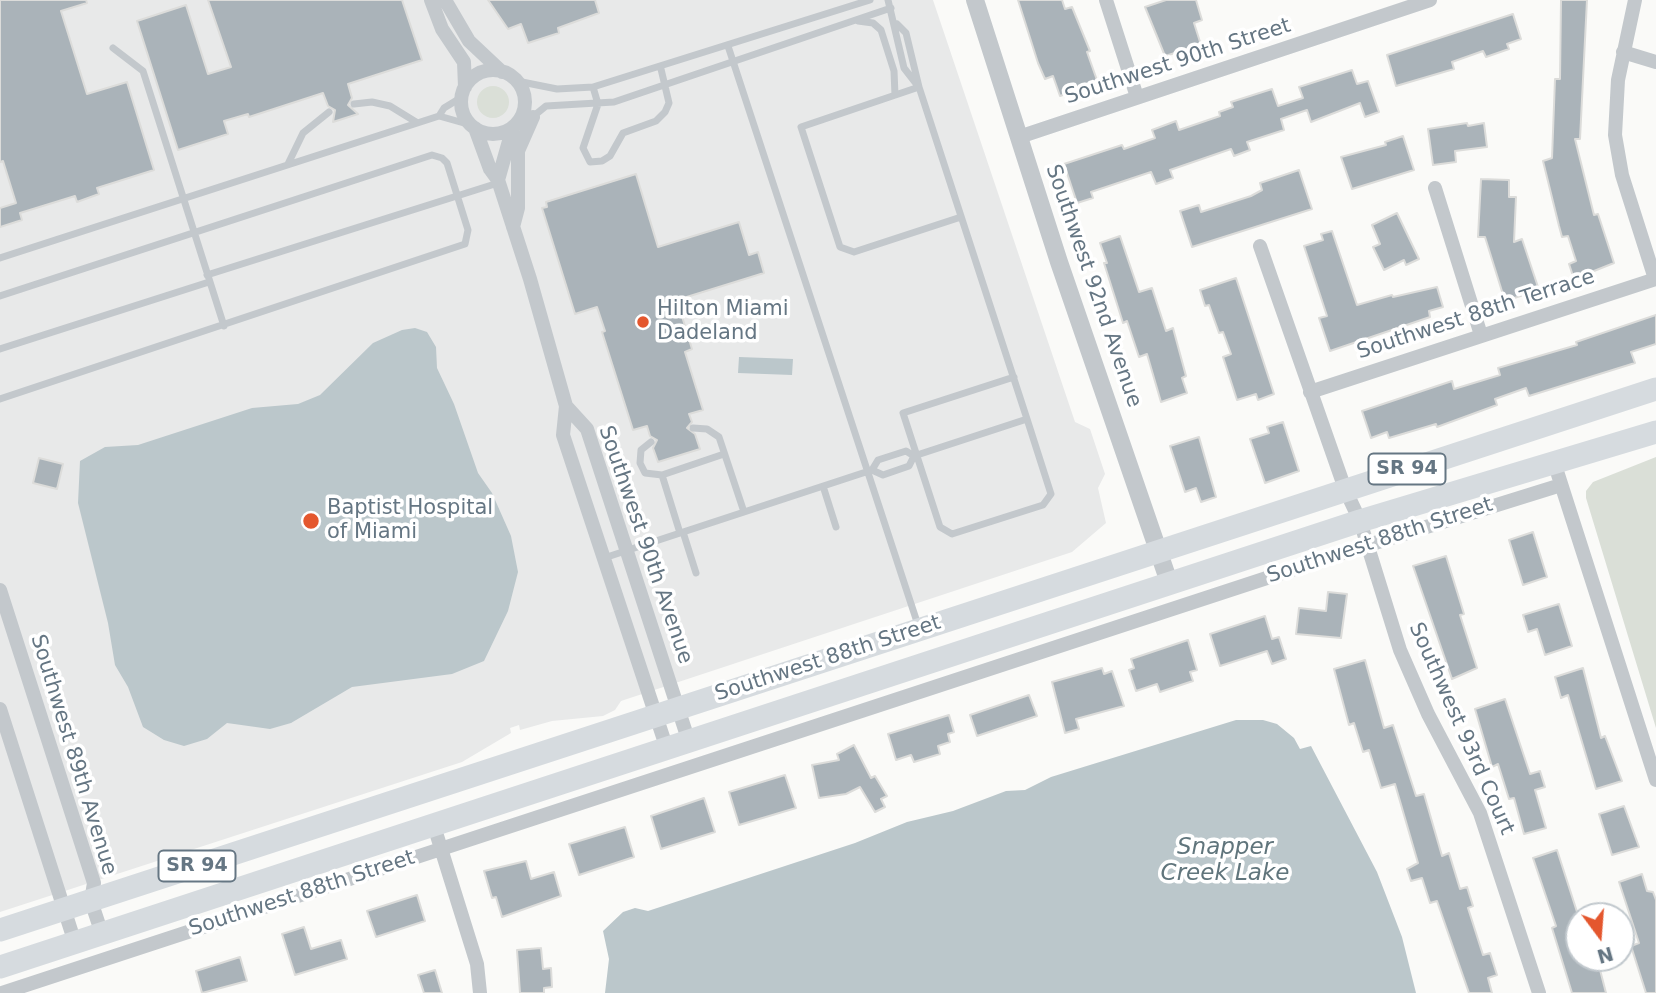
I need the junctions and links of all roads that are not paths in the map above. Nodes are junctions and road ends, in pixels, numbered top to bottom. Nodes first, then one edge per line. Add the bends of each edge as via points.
1 (431, 0) edge
2 (445, 0) edge
3 (870, 0) edge
4 (975, 0) edge
5 (1106, 0) edge
6 (1430, 0) edge
7 (1635, 0) edge
8 (890, 4) edge
9 (858, 21) junction
10 (728, 46) junction
11 (113, 48) dead end
12 (1623, 52) junction
13 (1656, 62) edge
14 (734, 63) junction
15 (661, 69) junction
16 (502, 72) junction
17 (517, 81) junction
18 (665, 86) junction
19 (919, 87) junction
20 (593, 88) junction
21 (463, 92) junction
22 (895, 95) junction
23 (1137, 97) junction
24 (354, 104) dead end
25 (598, 104) junction
26 (329, 112) dead end
27 (439, 116) junction
28 (533, 117) junction
29 (416, 122) junction
30 (515, 125) junction
31 (473, 127) junction
32 (1019, 137) junction
33 (288, 164) junction
34 (498, 182) junction
35 (1435, 188) dead end
36 (458, 195) junction
37 (183, 199) junction
38 (961, 217) junction
39 (513, 229) junction
40 (193, 234) junction
41 (1259, 246) dead end
42 (0, 258) edge
43 (208, 279) junction
44 (1655, 279) edge
45 (0, 296) edge
46 (224, 326) junction
47 (1482, 335) junction
48 (0, 349) edge
49 (1014, 377) junction
50 (1656, 389) edge
51 (1310, 392) junction
52 (0, 398) edge
53 (566, 406) junction
54 (1027, 419) junction
55 (1543, 425) junction
56 (694, 428) dead end
57 (1656, 432) edge
58 (651, 442) dead end
59 (724, 454) junction
60 (915, 455) junction
61 (1554, 462) junction
62 (869, 470) junction
63 (662, 475) junction
64 (1561, 485) junction
65 (823, 486) junction
66 (1345, 489) junction
67 (744, 512) junction
68 (1360, 521) junction
69 (836, 527) dead end
70 (681, 532) junction
71 (1368, 545) junction
72 (627, 550) junction
73 (1159, 550) junction
74 (604, 558) junction
75 (696, 573) dead end
76 (1170, 585) junction
77 (0, 590) edge
78 (919, 629) junction
79 (679, 708) junction
80 (0, 709) edge
81 (656, 715) junction
82 (678, 745) junction
83 (1656, 780) edge
84 (393, 801) junction
85 (434, 826) junction
86 (441, 849) junction
87 (91, 901) junction
88 (64, 910) junction
89 (0, 930) edge
90 (102, 934) junction
91 (75, 943) junction
92 (0, 967) edge
93 (2, 993) edge
94 (480, 993) edge
95 (1539, 993) edge

1 - 21 street via 442,29 464,62
2 - 16 street via 463,34
3 - 10 lane
4 - 32 street, Southwest 92nd Avenue
5 - 23 street
6 - 23 street, Southwest 90th Street
7 - 12 street
8 - 9 lane
8 - 19 lane via 905,68
9 - 14 lane
9 - 22 lane via 873,23 880,30 894,71
10 - 14 lane
10 - 15 lane
11 - 37 lane via 143,71
12 - 13 street
12 - 44 street via 1614,116 1616,145
14 - 18 lane
14 - 62 lane
15 - 18 lane
15 - 20 lane
16 - 17 street
16 - 21 street via 481,73
17 - 20 lane via 557,89
17 - 30 street via 525,102
18 - 25 lane
18 - 25 lane via 666,112 656,121 623,133 610,156 590,162 584,138
19 - 22 lane
19 - 38 lane
20 - 25 lane
21 - 27 lane
21 - 31 street via 465,117
22 - 38 lane via 801,127 840,247 854,252
23 - 32 street, Southwest 90th Street
24 - 29 lane via 390,106
25 - 28 lane via 552,104
26 - 33 lane via 303,132
27 - 29 lane
27 - 31 lane
28 - 30 lane
28 - 39 street, Southwest 90th Avenue via 518,151 518,208
29 - 33 lane
30 - 31 street via 490,134
30 - 34 street
31 - 34 street, Southwest 90th Avenue
32 - 73 street, Southwest 92nd Avenue
33 - 37 lane
34 - 36 lane
34 - 39 street, Southwest 90th Avenue
35 - 47 street
36 - 40 lane via 447,163 432,155
36 - 43 lane
36 - 46 lane via 468,230 465,244
37 - 40 lane
37 - 42 lane
38 - 49 lane
39 - 53 street, Southwest 90th Avenue
40 - 43 lane
40 - 45 lane
41 - 51 street, Southwest 93rd Court
43 - 46 lane
43 - 48 lane
44 - 47 street, Southwest 88th Terrace
46 - 52 lane
47 - 51 street, Southwest 88th Terrace
49 - 54 lane
49 - 60 lane via 903,413
50 - 55 main road, Southwest 88th Street / SR 94
51 - 66 street, Southwest 93rd Court
53 - 72 street, Southwest 90th Avenue via 587,429
53 - 74 street, Southwest 90th Avenue via 563,435
54 - 60 lane
54 - 60 lane via 1051,494 1043,505 952,534 940,527
55 - 61 main road
55 - 66 main road, Southwest 88th Street / SR 94
56 - 59 lane via 713,432
57 - 61 main road, Southwest 88th Street / SR 94
58 - 63 lane via 641,450 640,463 645,473
59 - 63 lane
59 - 67 lane
60 - 62 lane via 906,451 878,460
60 - 62 lane via 909,466 896,471 883,475
61 - 64 street
61 - 68 main road, Southwest 88th Street / SR 94
62 - 65 lane
62 - 78 lane
63 - 70 lane
64 - 71 street, Southwest 88th Street
64 - 83 street
65 - 67 lane
65 - 69 lane
66 - 68 street, Southwest 93rd Court
66 - 73 main road, Southwest 88th Street / SR 94
67 - 70 lane
68 - 71 street, Southwest 93rd Court
68 - 76 main road, Southwest 88th Street / SR 94
70 - 72 lane
70 - 75 lane
71 - 86 street, Southwest 88th Street
71 - 95 street, Southwest 93rd Court via 1411,678 1485,825
72 - 74 lane
72 - 79 street, Southwest 90th Avenue
73 - 76 street, Southwest 92nd Avenue
73 - 78 main road, Southwest 88th Street / SR 94
74 - 81 street, Southwest 90th Avenue
76 - 82 main road, Southwest 88th Street / SR 94
77 - 87 street, Southwest 89th Avenue via 94,883
78 - 79 main road, Southwest 88th Street / SR 94
79 - 81 main road, Southwest 88th Street / SR 94
79 - 82 street, Southwest 90th Avenue
80 - 88 street
81 - 82 street, Southwest 90th Avenue
81 - 84 main road, Southwest 88th Street / SR 94
82 - 85 main road, Southwest 88th Street / SR 94
84 - 85 main road via 409,806
84 - 87 main road, Southwest 88th Street / SR 94
85 - 86 street
85 - 90 main road, Southwest 88th Street / SR 94
86 - 93 street, Southwest 88th Street
86 - 94 street via 477,964
87 - 88 main road, Southwest 88th Street / SR 94
87 - 90 street, Southwest 89th Avenue
88 - 89 main road, Southwest 88th Street / SR 94
88 - 91 street
90 - 91 main road, Southwest 88th Street / SR 94
91 - 92 main road, Southwest 88th Street / SR 94

